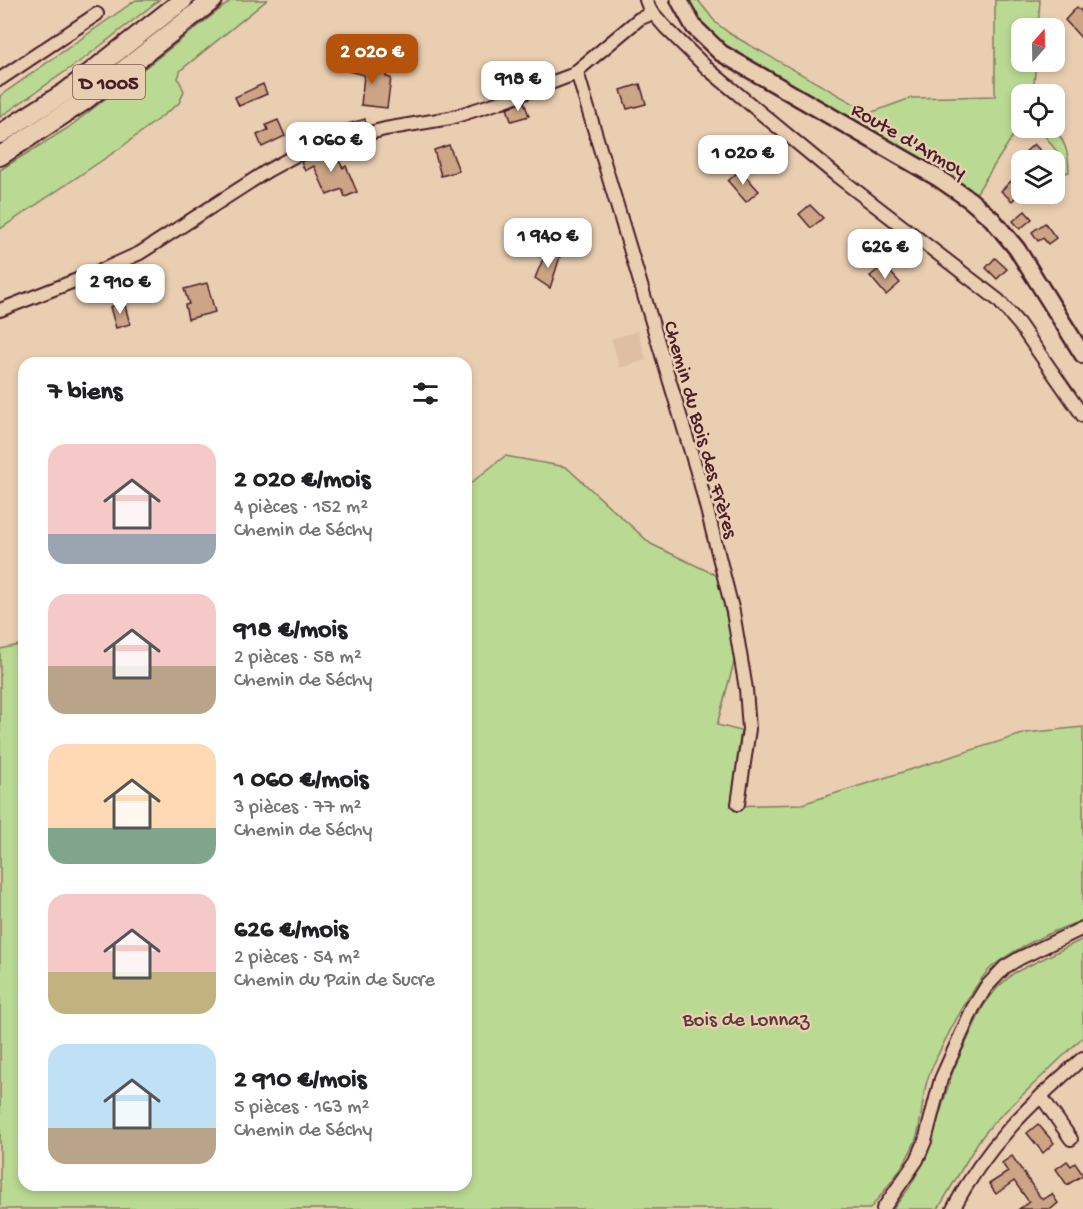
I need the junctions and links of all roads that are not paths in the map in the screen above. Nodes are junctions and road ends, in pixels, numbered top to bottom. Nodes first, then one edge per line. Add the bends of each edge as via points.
1 (183, 0) edge
2 (213, 0) edge
3 (646, 0) edge
4 (679, 0) edge
5 (653, 13) junction
6 (97, 14) dead end
7 (577, 72) junction
8 (0, 79) edge
9 (0, 134) edge
10 (0, 156) edge
11 (0, 310) edge
12 (1083, 355) edge
13 (1083, 417) edge
14 (738, 804) dead end
15 (1083, 928) edge
16 (1083, 1058) edge
17 (1041, 1096) junction
18 (1071, 1139) dead end
19 (883, 1209) edge
20 (953, 1209) edge

1 - 9 highway, D 1005 via 67,91
2 - 10 highway, D 1005 via 84,101
3 - 5 street
4 - 12 main road, Route d'Armoy via 694,27 721,53 938,178 981,209 1017,249
5 - 7 street via 639,19
5 - 13 street via 694,57 819,161 998,300
6 - 8 street
7 - 11 street via 450,118 376,131 301,152 140,253
7 - 14 street, Chemin du Bois des Frères via 700,482 733,612 749,729
15 - 19 street via 1020,958 986,987 941,1079 917,1160
16 - 17 street
17 - 18 street
17 - 20 street via 997,1141

